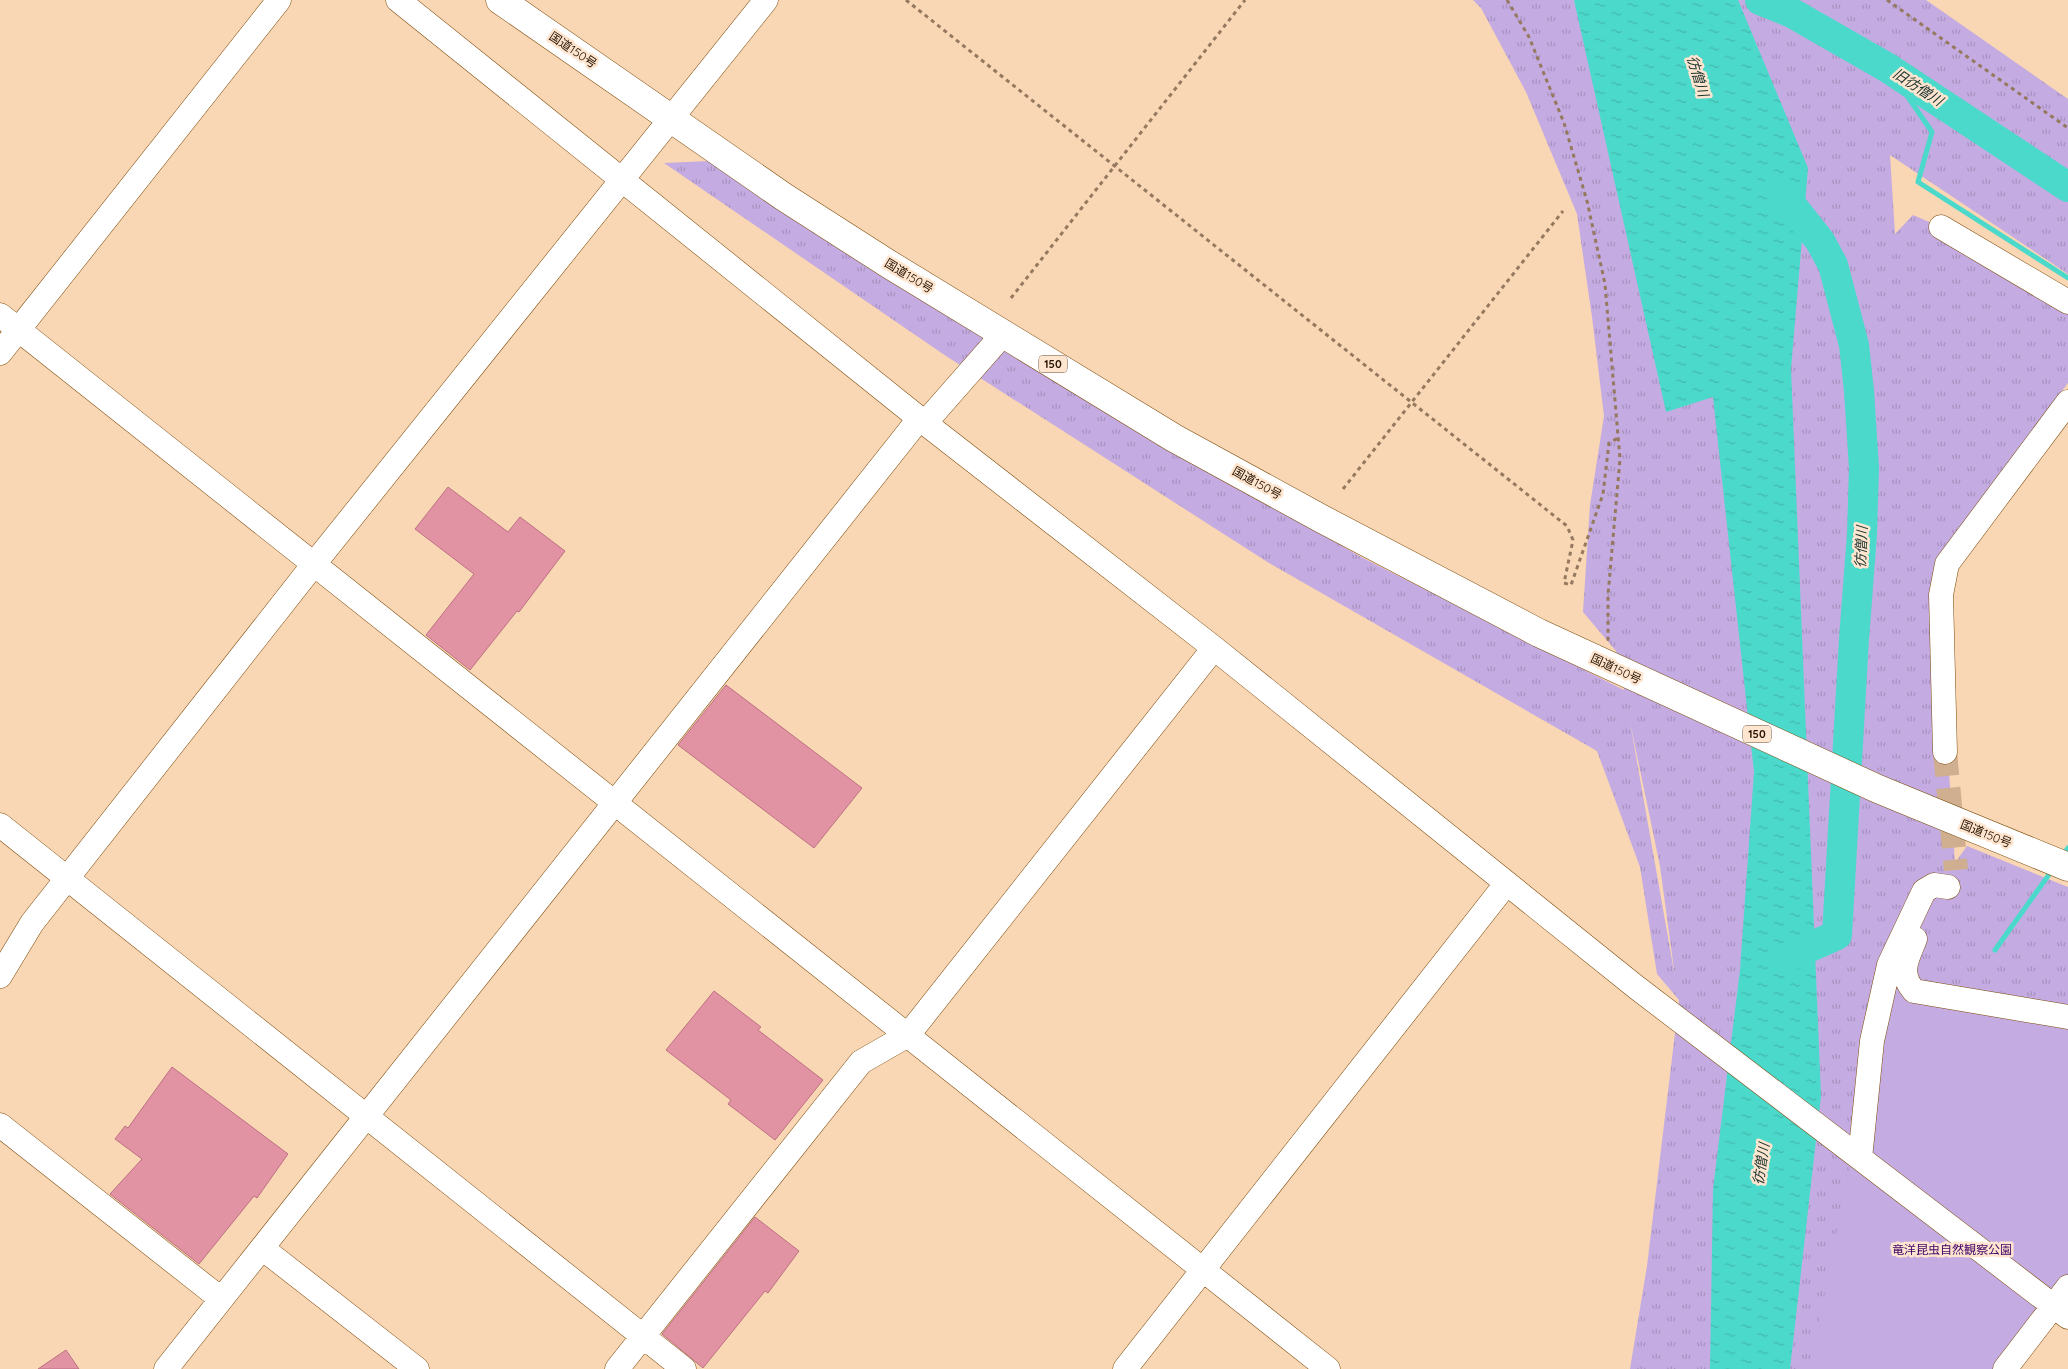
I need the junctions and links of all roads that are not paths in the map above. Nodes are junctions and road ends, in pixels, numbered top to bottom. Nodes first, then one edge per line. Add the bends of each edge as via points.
1 (279, 0) edge
2 (398, 0) edge
3 (500, 0) edge
4 (766, 0) edge
5 (671, 119) junction
6 (621, 178) junction
7 (1941, 227) dead end
8 (2068, 302) edge
9 (9, 322) edge
10 (1004, 333) junction
11 (0, 352) edge
12 (2068, 402) edge
13 (922, 421) junction
14 (314, 564) junction
15 (1214, 648) junction
16 (1945, 752) tunnel mouth
17 (615, 802) junction
18 (0, 825) edge
19 (2068, 867) edge
20 (68, 878) junction
21 (1506, 884) junction
22 (0, 976) edge
23 (2068, 1017) edge
24 (908, 1036) junction
25 (366, 1116) junction
26 (0, 1125) edge
27 (1860, 1158) junction
28 (262, 1248) junction
29 (1204, 1269) junction
30 (2068, 1287) edge
31 (221, 1299) junction
32 (2061, 1311) edge
33 (643, 1336) junction
34 (166, 1369) edge
35 (417, 1369) edge
36 (617, 1369) edge
37 (684, 1369) edge
38 (1125, 1369) edge
39 (1328, 1369) edge
40 (2005, 1369) edge

1 - 9 street
2 - 6 street
3 - 5 highway, 国道150号 / 150
4 - 5 street
5 - 6 street
5 - 10 highway, 国道150号 / 150 via 887,263
6 - 13 street
6 - 14 street
7 - 8 street
9 - 11 street
9 - 14 street
10 - 13 street
10 - 19 highway, 国道150号 / 150 via 1159,429 1539,633 1878,789
12 - 16 street via 1947,564 1942,595
13 - 15 street
13 - 17 street
14 - 17 street
14 - 20 street
15 - 21 street
15 - 24 street
17 - 24 street
17 - 25 street
18 - 20 street
20 - 22 street via 32,923
20 - 25 street
21 - 27 street
21 - 29 street
23 - 27 street via 1914,991 1905,981 1908,954 1931,901 1952,879 1924,891 1889,965 1872,1041
24 - 29 street
24 - 33 street via 861,1062
25 - 28 street
25 - 33 street
26 - 31 street
27 - 32 street
28 - 31 street
28 - 35 street
29 - 38 street
29 - 39 street
30 - 32 street
31 - 34 street
32 - 40 street
33 - 36 street
33 - 37 street

